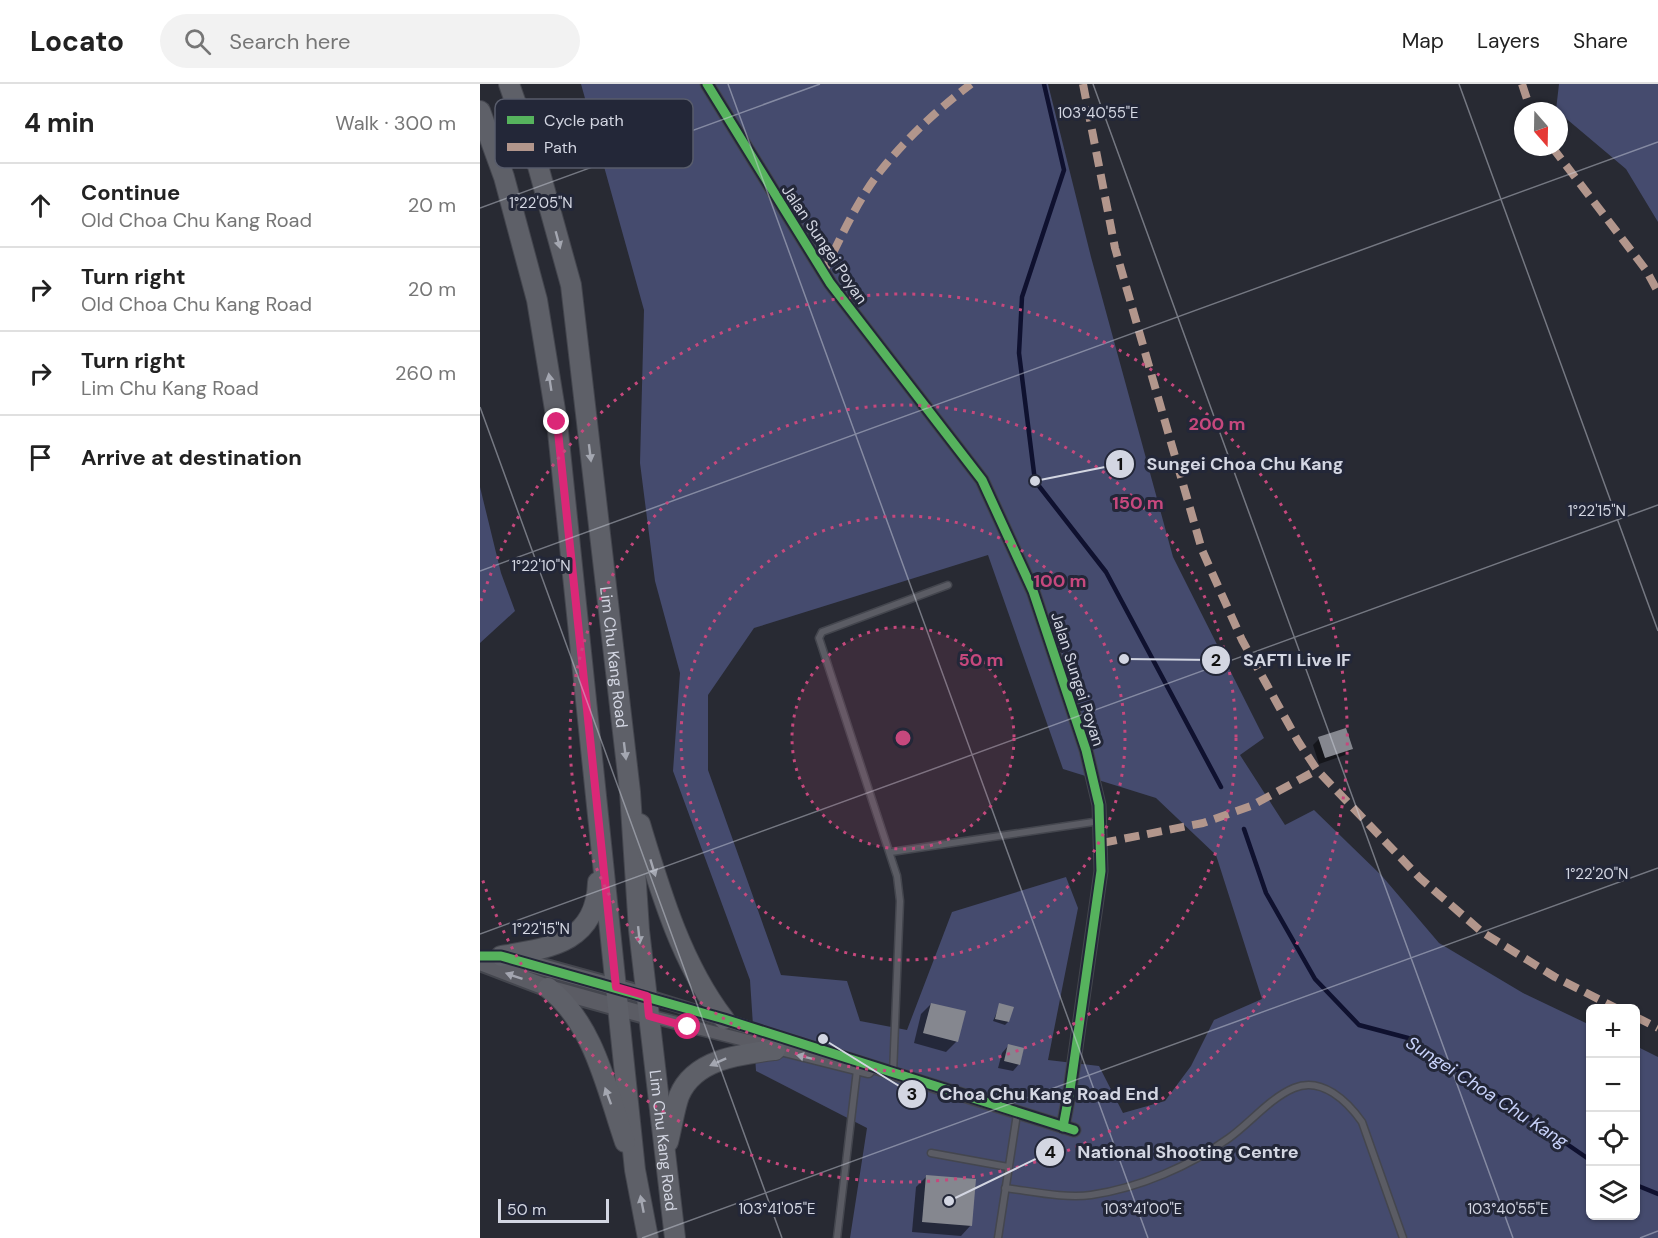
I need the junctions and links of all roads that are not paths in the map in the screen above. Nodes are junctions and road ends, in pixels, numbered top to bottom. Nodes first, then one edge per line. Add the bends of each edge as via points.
1 (509, 84) edge
2 (707, 84) edge
3 (514, 99) edge
4 (480, 111) edge
5 (495, 152) edge
6 (501, 168) edge
7 (539, 168) edge
8 (948, 585) dead end
9 (630, 792) junction
10 (1100, 821) junction
11 (600, 837) junction
12 (891, 852) junction
13 (480, 956) edge
14 (501, 956) junction
15 (480, 962) edge
16 (616, 987) junction
17 (548, 988) junction
18 (647, 996) junction
19 (618, 1008) junction
20 (649, 1016) junction
21 (724, 1019) junction
22 (775, 1050) junction
23 (857, 1070) junction
24 (893, 1074) junction
25 (1017, 1114) junction
26 (665, 1153) junction
27 (932, 1153) dead end
28 (1008, 1167) junction
29 (636, 1170) junction
30 (1005, 1188) junction
31 (648, 1238) edge
32 (675, 1238) edge
33 (837, 1238) edge
34 (998, 1238) edge
35 (1403, 1238) edge

1 -> 3 main road, Lim Chu Kang Road
2 - 10 street, Jalan Sungei Poyan via 830,283 982,480 1033,591 1086,750
5 -> 4 main road, Lim Chu Kang Road
11 -> 6 main road, Lim Chu Kang Road via 557,422 537,300
7 -> 9 main road, Lim Chu Kang Road via 571,285
8 - 12 lane via 822,632 819,638
9 -> 18 main road, Lim Chu Kang Road
9 -> 21 main road via 659,886 699,982
10 - 12 lane
10 - 25 street, Jalan Sungei Poyan via 1101,871 1068,1128
11 - 14 main road via 598,895 589,920 561,943
11 - 16 main road, Lim Chu Kang Road
12 - 24 lane via 900,901
13 - 14 street
14 - 16 street
17 -> 15 street
16 - 18 street
16 - 19 main road, Lim Chu Kang Road
17 - 19 street
29 -> 17 main road via 590,1046 565,1000
18 - 20 main road, Lim Chu Kang Road
18 - 21 street
19 - 20 street
19 - 29 main road, Lim Chu Kang Road
20 - 22 street
20 - 26 main road, Lim Chu Kang Road
21 - 24 street
23 -> 22 street
22 -> 26 main road via 735,1054 698,1071 680,1095
23 - 24 street
23 - 33 lane
24 - 25 street
25 - 28 lane
26 - 32 main road, Lim Chu Kang Road
27 - 28 lane
28 - 30 lane
31 -> 29 main road, Lim Chu Kang Road
30 - 34 lane
30 - 35 lane via 1090,1195 1139,1183 1188,1164 1295,1087 1314,1087 1332,1091 1362,1122

